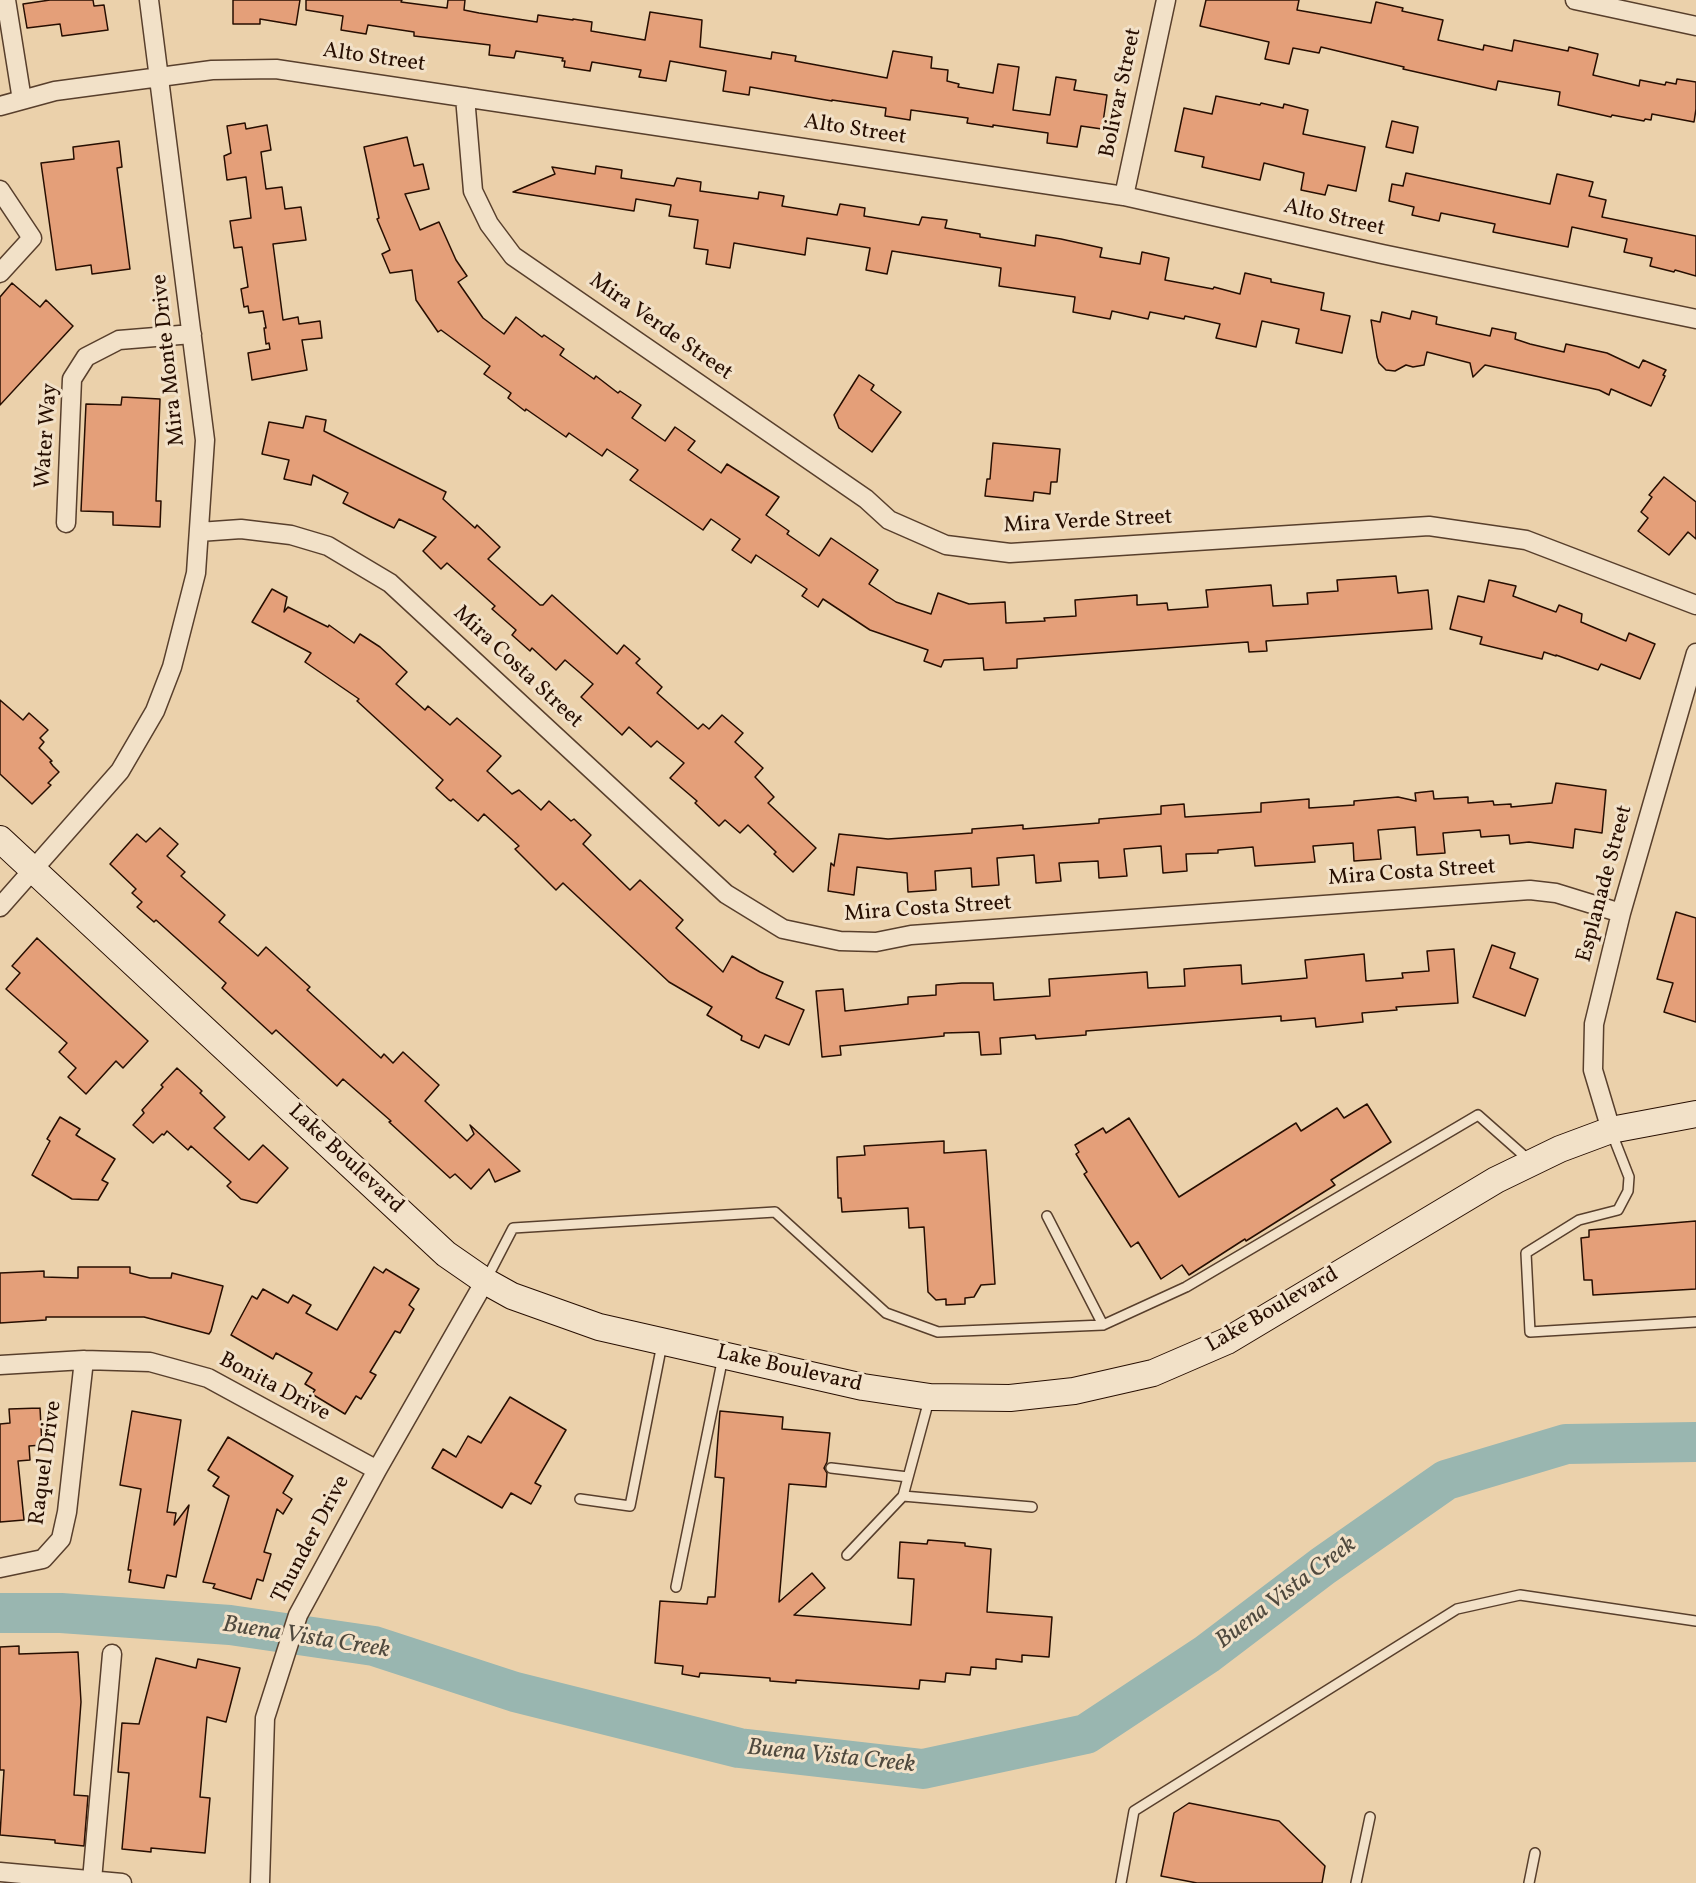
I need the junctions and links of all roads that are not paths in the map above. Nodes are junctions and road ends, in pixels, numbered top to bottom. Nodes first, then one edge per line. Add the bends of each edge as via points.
1 (6, 0) edge
2 (149, 0) edge
3 (1166, 0) edge
4 (1575, 0) edge
5 (1696, 26) edge
6 (160, 78) junction
7 (465, 97) junction
8 (22, 100) junction
9 (0, 106) edge
10 (0, 190) edge
11 (1124, 196) junction
12 (0, 273) edge
13 (1696, 319) edge
14 (192, 334) junction
15 (66, 523) dead end
16 (199, 532) junction
17 (1696, 605) edge
18 (1696, 653) edge
19 (0, 839) edge
20 (34, 870) junction
21 (0, 907) edge
22 (1621, 913) junction
23 (1696, 1114) edge
24 (1611, 1130) junction
25 (1532, 1163) junction
26 (1047, 1216) dead end
27 (485, 1281) junction
28 (1696, 1322) edge
29 (1103, 1325) junction
30 (662, 1341) junction
31 (724, 1356) junction
32 (84, 1360) junction
33 (0, 1365) edge
34 (930, 1397) junction
35 (831, 1468) dead end
36 (376, 1470) junction
37 (908, 1477) junction
38 (903, 1496) junction
39 (580, 1499) dead end
40 (1032, 1507) dead end
41 (847, 1555) dead end
42 (0, 1568) edge
43 (676, 1587) dead end
44 (1696, 1621) edge
45 (112, 1654) dead end
46 (1370, 1817) dead end
47 (1535, 1853) dead end
48 (0, 1872) edge
49 (109, 1882) edge
50 (260, 1883) edge
51 (1121, 1883) edge
52 (1356, 1883) edge
53 (1529, 1883) edge

1 - 8 street
2 - 6 street, Mira Monte Drive
3 - 11 street, Bolivar Street
4 - 5 street
6 - 7 street, Alto Street via 212,70 276,69
6 - 8 street, Alto Street via 55,91
6 - 14 street, Mira Monte Drive
7 - 11 street, Alto Street
7 - 17 street, Mira Verde Street via 473,191 489,224 513,256 866,499 890,520 946,545 1010,554 1429,526 1526,540
8 - 9 street, Alto Street
10 - 12 street via 32,237
11 - 13 street, Alto Street
14 - 15 street, Water Way via 118,340 86,357 72,379
14 - 16 street, Mira Monte Drive via 205,440
16 - 20 street, Mira Monte Drive via 196,573 172,667 155,711 120,771
16 - 22 street, Mira Costa Street via 241,529 291,535 328,546 390,583 726,894 783,929 840,941 876,942 911,935 1530,890 1556,893
18 - 22 street, Esplanade Street
19 - 20 main road, Lake Boulevard
20 - 21 street, Mira Monte Drive
20 - 27 main road, Lake Boulevard via 446,1254
22 - 24 street, Esplanade Street via 1594,1024 1593,1070
23 - 24 main road, Lake Boulevard
24 - 25 main road, Lake Boulevard
24 - 28 lane via 1629,1177 1628,1191 1618,1210 1579,1220 1526,1254 1530,1332
25 - 29 lane via 1478,1115 1186,1287
25 - 34 main road, Lake Boulevard via 1486,1186 1227,1341 1153,1373 1074,1391 1010,1398
26 - 29 lane
27 - 29 lane via 513,1228 775,1212 886,1313 938,1332
27 - 30 main road, Lake Boulevard via 517,1298 599,1327
27 - 36 street, Thunder Drive
30 - 31 main road, Lake Boulevard
30 - 39 lane via 630,1506
31 - 34 main road, Lake Boulevard via 863,1387
31 - 43 lane
32 - 33 street, Bonita Drive
32 - 36 street, Bonita Drive via 150,1362 208,1378
32 - 42 street, Raquel Drive via 61,1539 43,1559
34 - 37 lane
35 - 37 lane
36 - 50 street, Thunder Drive via 298,1615 265,1718
37 - 38 lane
38 - 40 lane
38 - 41 lane
44 - 51 lane via 1520,1595 1457,1609 1134,1811
45 - 49 street
46 - 52 lane
47 - 53 lane
48 - 49 street

